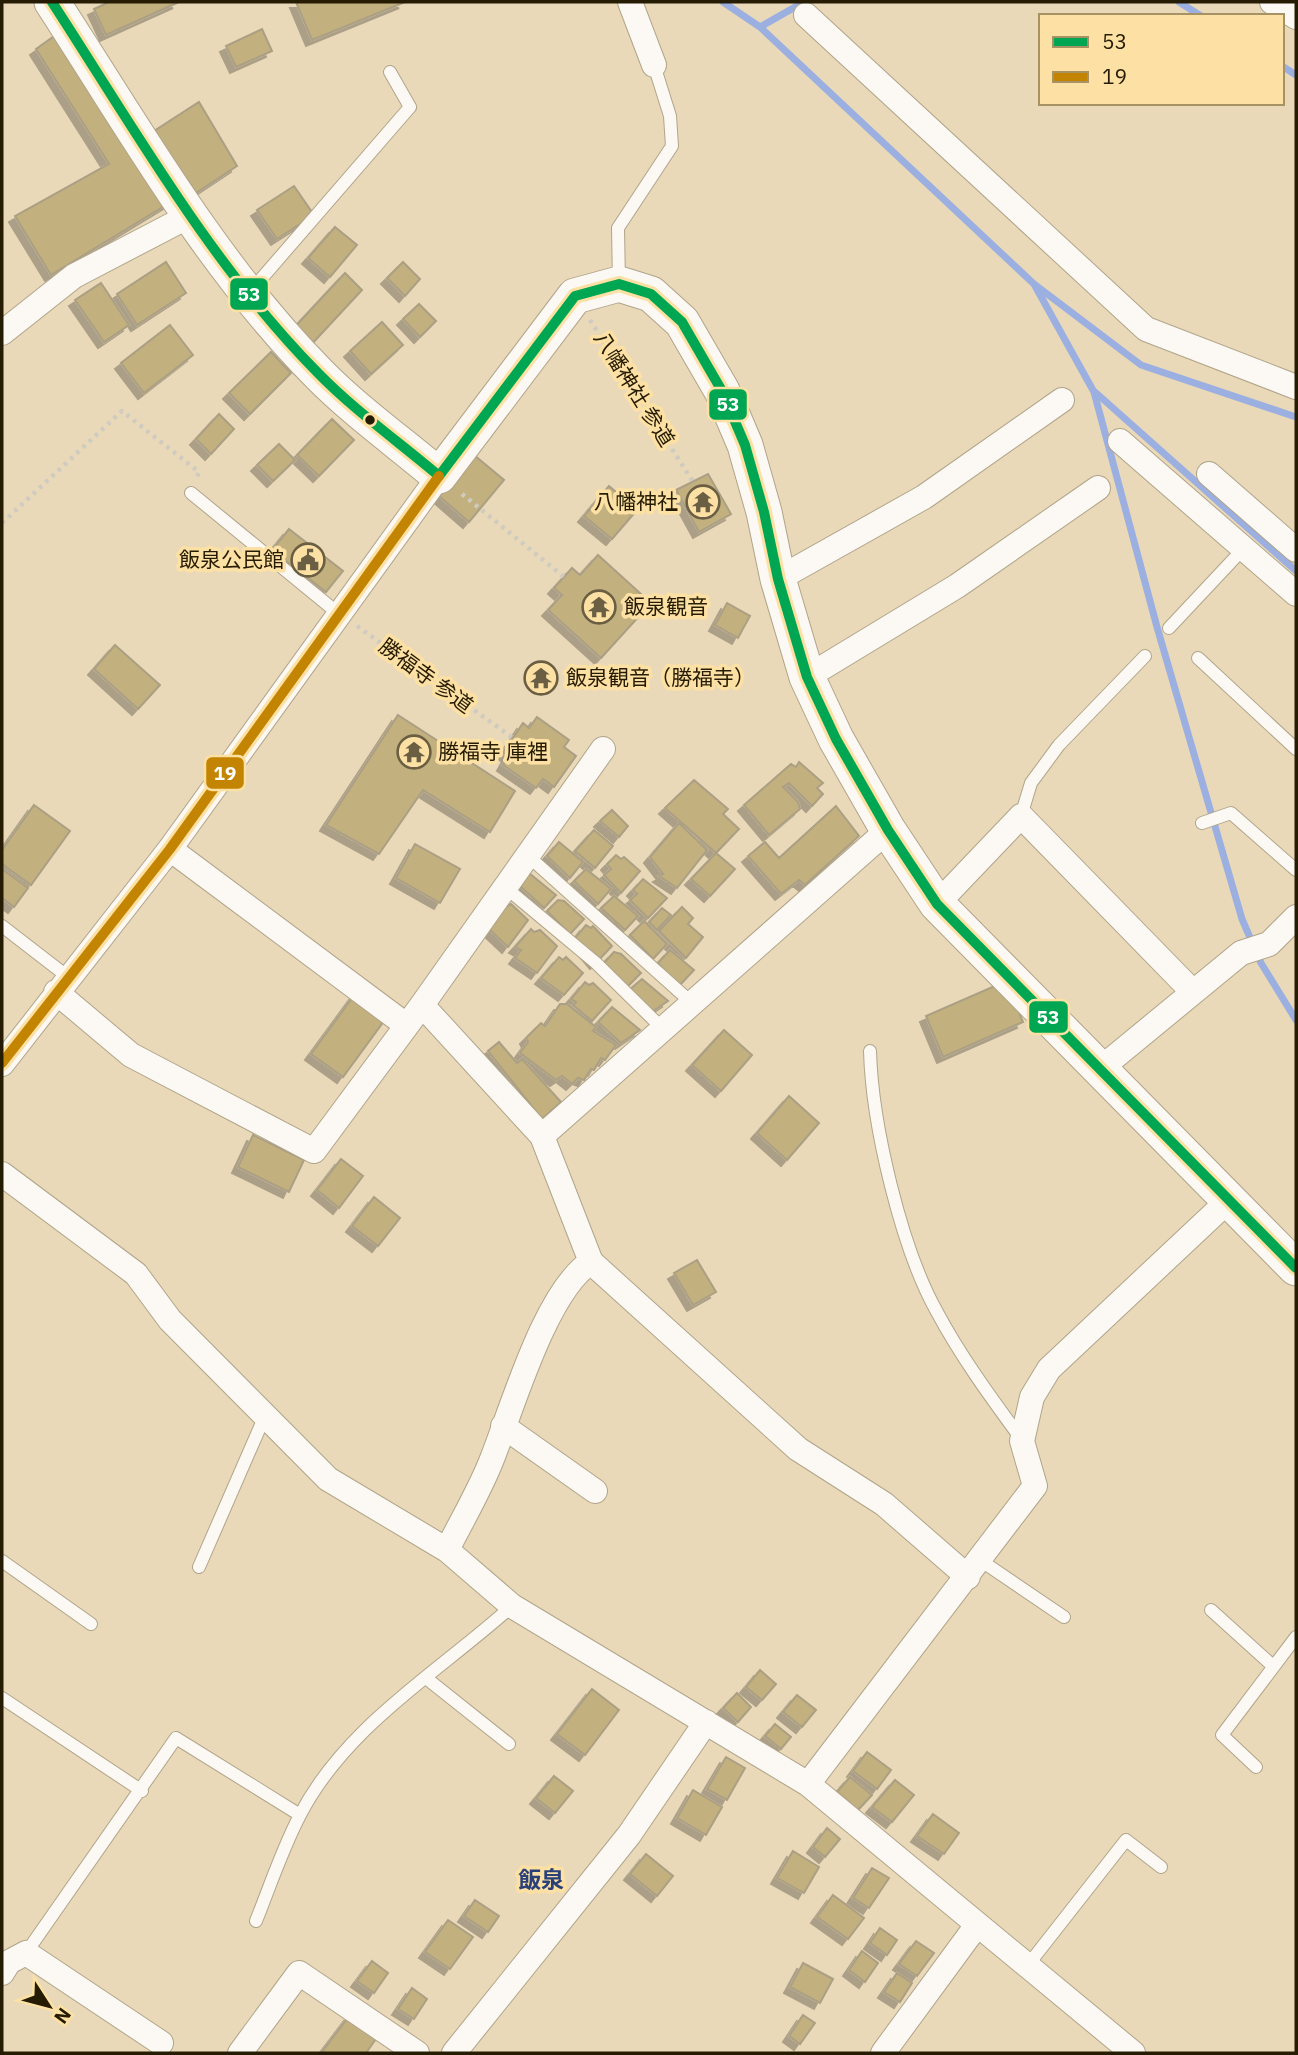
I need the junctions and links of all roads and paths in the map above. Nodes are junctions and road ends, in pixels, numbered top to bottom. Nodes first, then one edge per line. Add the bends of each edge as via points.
1 (52, 2) edge
2 (630, 2) edge
3 (1272, 2) edge
4 (806, 15) dead end
5 (1296, 17) edge
6 (654, 65) joint
7 (390, 72) dead end
8 (191, 215) junction
9 (619, 284) junction
10 (249, 294) junction
11 (575, 296) junction
12 (2, 333) edge
13 (1296, 387) edge
14 (1062, 400) dead end
15 (1120, 441) dead end
16 (1209, 474) dead end
17 (439, 476) junction
18 (693, 482) dead end
19 (1098, 488) dead end
20 (191, 493) joint
21 (1266, 522) junction
22 (2, 523) edge
23 (1245, 547) junction
24 (1296, 550) edge
25 (564, 577) dead end
26 (778, 579) junction
27 (1296, 594) edge
28 (339, 614) junction
29 (1169, 628) dead end
30 (1145, 656) dead end
31 (1198, 657) dead end
32 (807, 677) junction
33 (513, 738) dead end
34 (1296, 748) edge
35 (603, 749) dead end
36 (1021, 816) junction
37 (1202, 823) dead end
38 (888, 830) junction
39 (170, 849) junction
40 (527, 855) junction
41 (1296, 870) edge
42 (505, 887) junction
43 (937, 904) junction
44 (1296, 917) edge
45 (2, 926) edge
46 (62, 985) junction
47 (1193, 992) junction
48 (692, 1003) junction
49 (422, 1004) junction
50 (405, 1025) junction
51 (663, 1029) junction
52 (870, 1051) dead end
53 (2, 1064) edge
54 (1100, 1069) junction
55 (542, 1136) junction
56 (2, 1174) edge
57 (1230, 1199) junction
58 (590, 1262) junction
59 (1296, 1268) edge
60 (264, 1418) junction
61 (503, 1426) junction
62 (1022, 1441) junction
63 (595, 1491) dead end
64 (447, 1550) junction
65 (2, 1561) edge
66 (199, 1567) dead end
67 (974, 1568) junction
68 (512, 1606) junction
69 (1210, 1610) dead end
70 (1064, 1617) dead end
71 (91, 1624) dead end
72 (1296, 1637) edge
73 (1273, 1666) junction
74 (426, 1678) junction
75 (2, 1698) edge
76 (706, 1722) junction
77 (509, 1744) dead end
78 (1256, 1767) dead end
79 (808, 1784) junction
80 (142, 1791) junction
81 (300, 1815) junction
82 (1161, 1867) dead end
83 (256, 1921) dead end
84 (976, 1925) junction
85 (10, 1961) edge
86 (1028, 1965) junction
87 (168, 2048) edge
88 (240, 2053) edge
89 (417, 2053) edge
90 (454, 2053) edge
91 (883, 2053) edge
92 (1133, 2053) edge

1 - 8 main road
2 - 6 street
3 - 5 street
4 - 13 street via 1146,330
6 - 9 lane via 670,116 672,146 618,228
7 - 10 lane via 410,107
8 - 10 main road
8 - 12 street via 74,276
9 - 11 main road
9 - 26 main road via 651,294 682,322 722,391 745,445
10 - 17 main road via 318,374
11 - 17 main road
11 - 18 path, 八幡神社 参道
14 - 26 street via 923,497
15 - 23 street
16 - 21 street
17 - 25 path
17 - 28 street
19 - 32 street via 957,586
20 - 22 path via 199,472 122,411
20 - 28 lane
21 - 23 street
21 - 24 street
23 - 27 street
23 - 29 lane
26 - 32 main road
28 - 33 path, 勝福寺 参道
28 - 39 street
30 - 36 lane via 1059,745 1031,783
31 - 34 lane
32 - 38 main road
35 - 40 street
36 - 43 street
36 - 47 street
37 - 41 lane via 1231,813
38 - 43 main road
38 - 48 street
39 - 46 street
39 - 50 street
40 - 42 street
40 - 48 lane
42 - 49 street
42 - 51 lane via 596,963
43 - 54 main road
44 - 47 street via 1269,944 1241,953
45 - 46 lane
46 - 50 street via 131,1055 314,1151
46 - 53 street
47 - 54 street
48 - 51 street
49 - 50 street
49 - 55 street
51 - 55 street
52 - 62 lane via 870,1082 904,1236 935,1310
54 - 57 main road
55 - 58 street
56 - 60 street via 136,1274 170,1321
57 - 59 main road
57 - 62 street via 1048,1369 1032,1397
58 - 61 street via 575,1272 527,1359
58 - 67 street via 798,1449
60 - 64 street via 328,1479
60 - 66 lane
61 - 63 street
61 - 64 street via 491,1462
62 - 67 street via 1035,1486
64 - 68 street
65 - 71 lane
67 - 70 lane
67 - 79 street
68 - 74 lane
68 - 76 street
69 - 73 lane
72 - 73 lane
73 - 78 lane via 1222,1735
74 - 77 lane
74 - 81 lane via 346,1751
75 - 80 lane
76 - 79 street
76 - 90 street via 629,1835
79 - 84 street
80 - 81 lane via 176,1738
80 - 85 lane
81 - 83 lane
82 - 86 lane via 1126,1840
84 - 86 street
84 - 91 street
85 - 87 street
86 - 92 street
88 - 89 street via 299,1973

